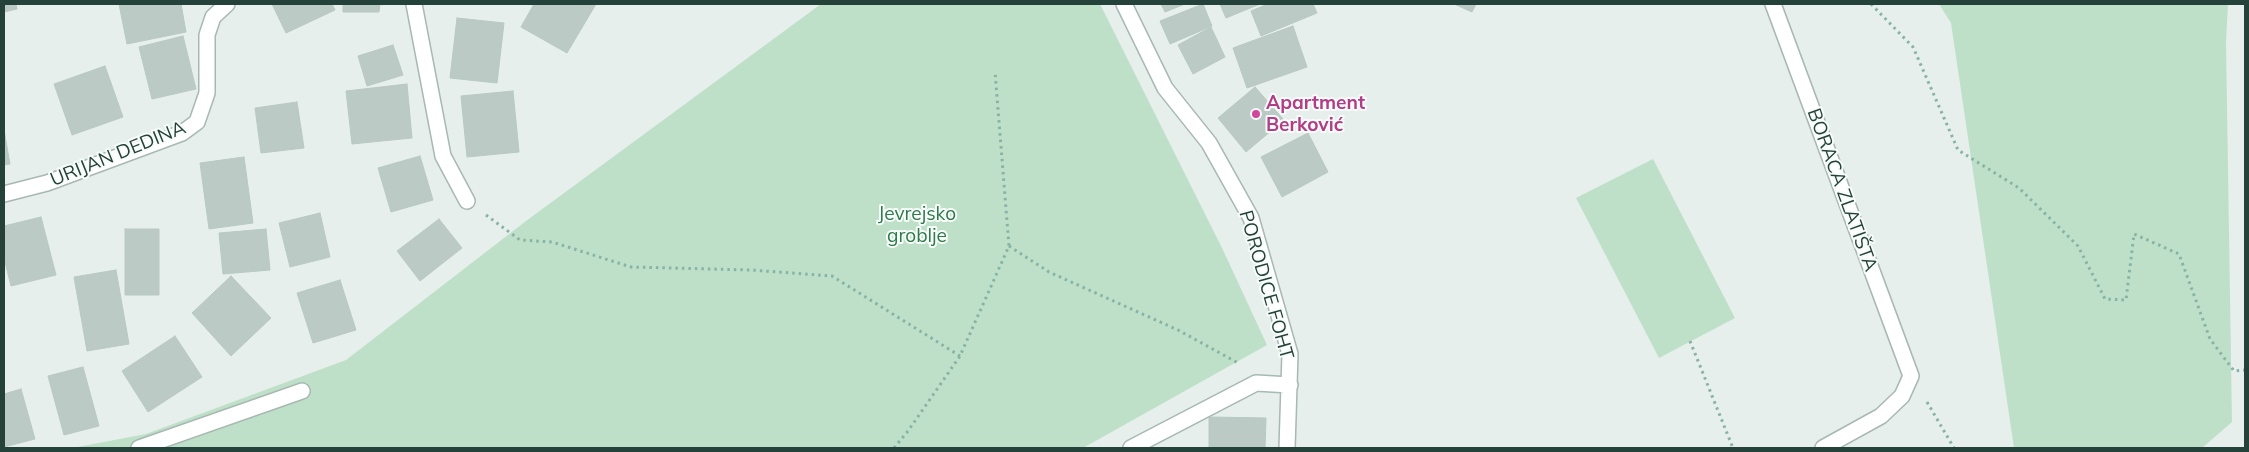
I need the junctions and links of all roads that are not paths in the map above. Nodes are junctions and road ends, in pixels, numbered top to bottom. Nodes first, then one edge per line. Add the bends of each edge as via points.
1 (226, 4) edge
2 (414, 4) edge
3 (1124, 4) edge
4 (1773, 4) edge
5 (4, 194) edge
6 (467, 201) road end
7 (1290, 384) junction
8 (302, 392) dead end
9 (139, 448) edge
10 (1131, 448) edge
11 (1287, 448) edge
12 (1823, 448) edge

1 - 5 street, URIJAN DEDINA via 213,17 207,35 207,93 197,122 182,133 47,183
2 - 6 street via 443,156
3 - 7 street, PORODICE FOHT via 1166,88 1209,143 1250,218 1290,354
4 - 12 street, BORACA ZLATIŠTA via 1911,376 1902,396 1881,416
7 - 10 street via 1256,383
7 - 11 street, PORODICE FOHT
8 - 9 street

